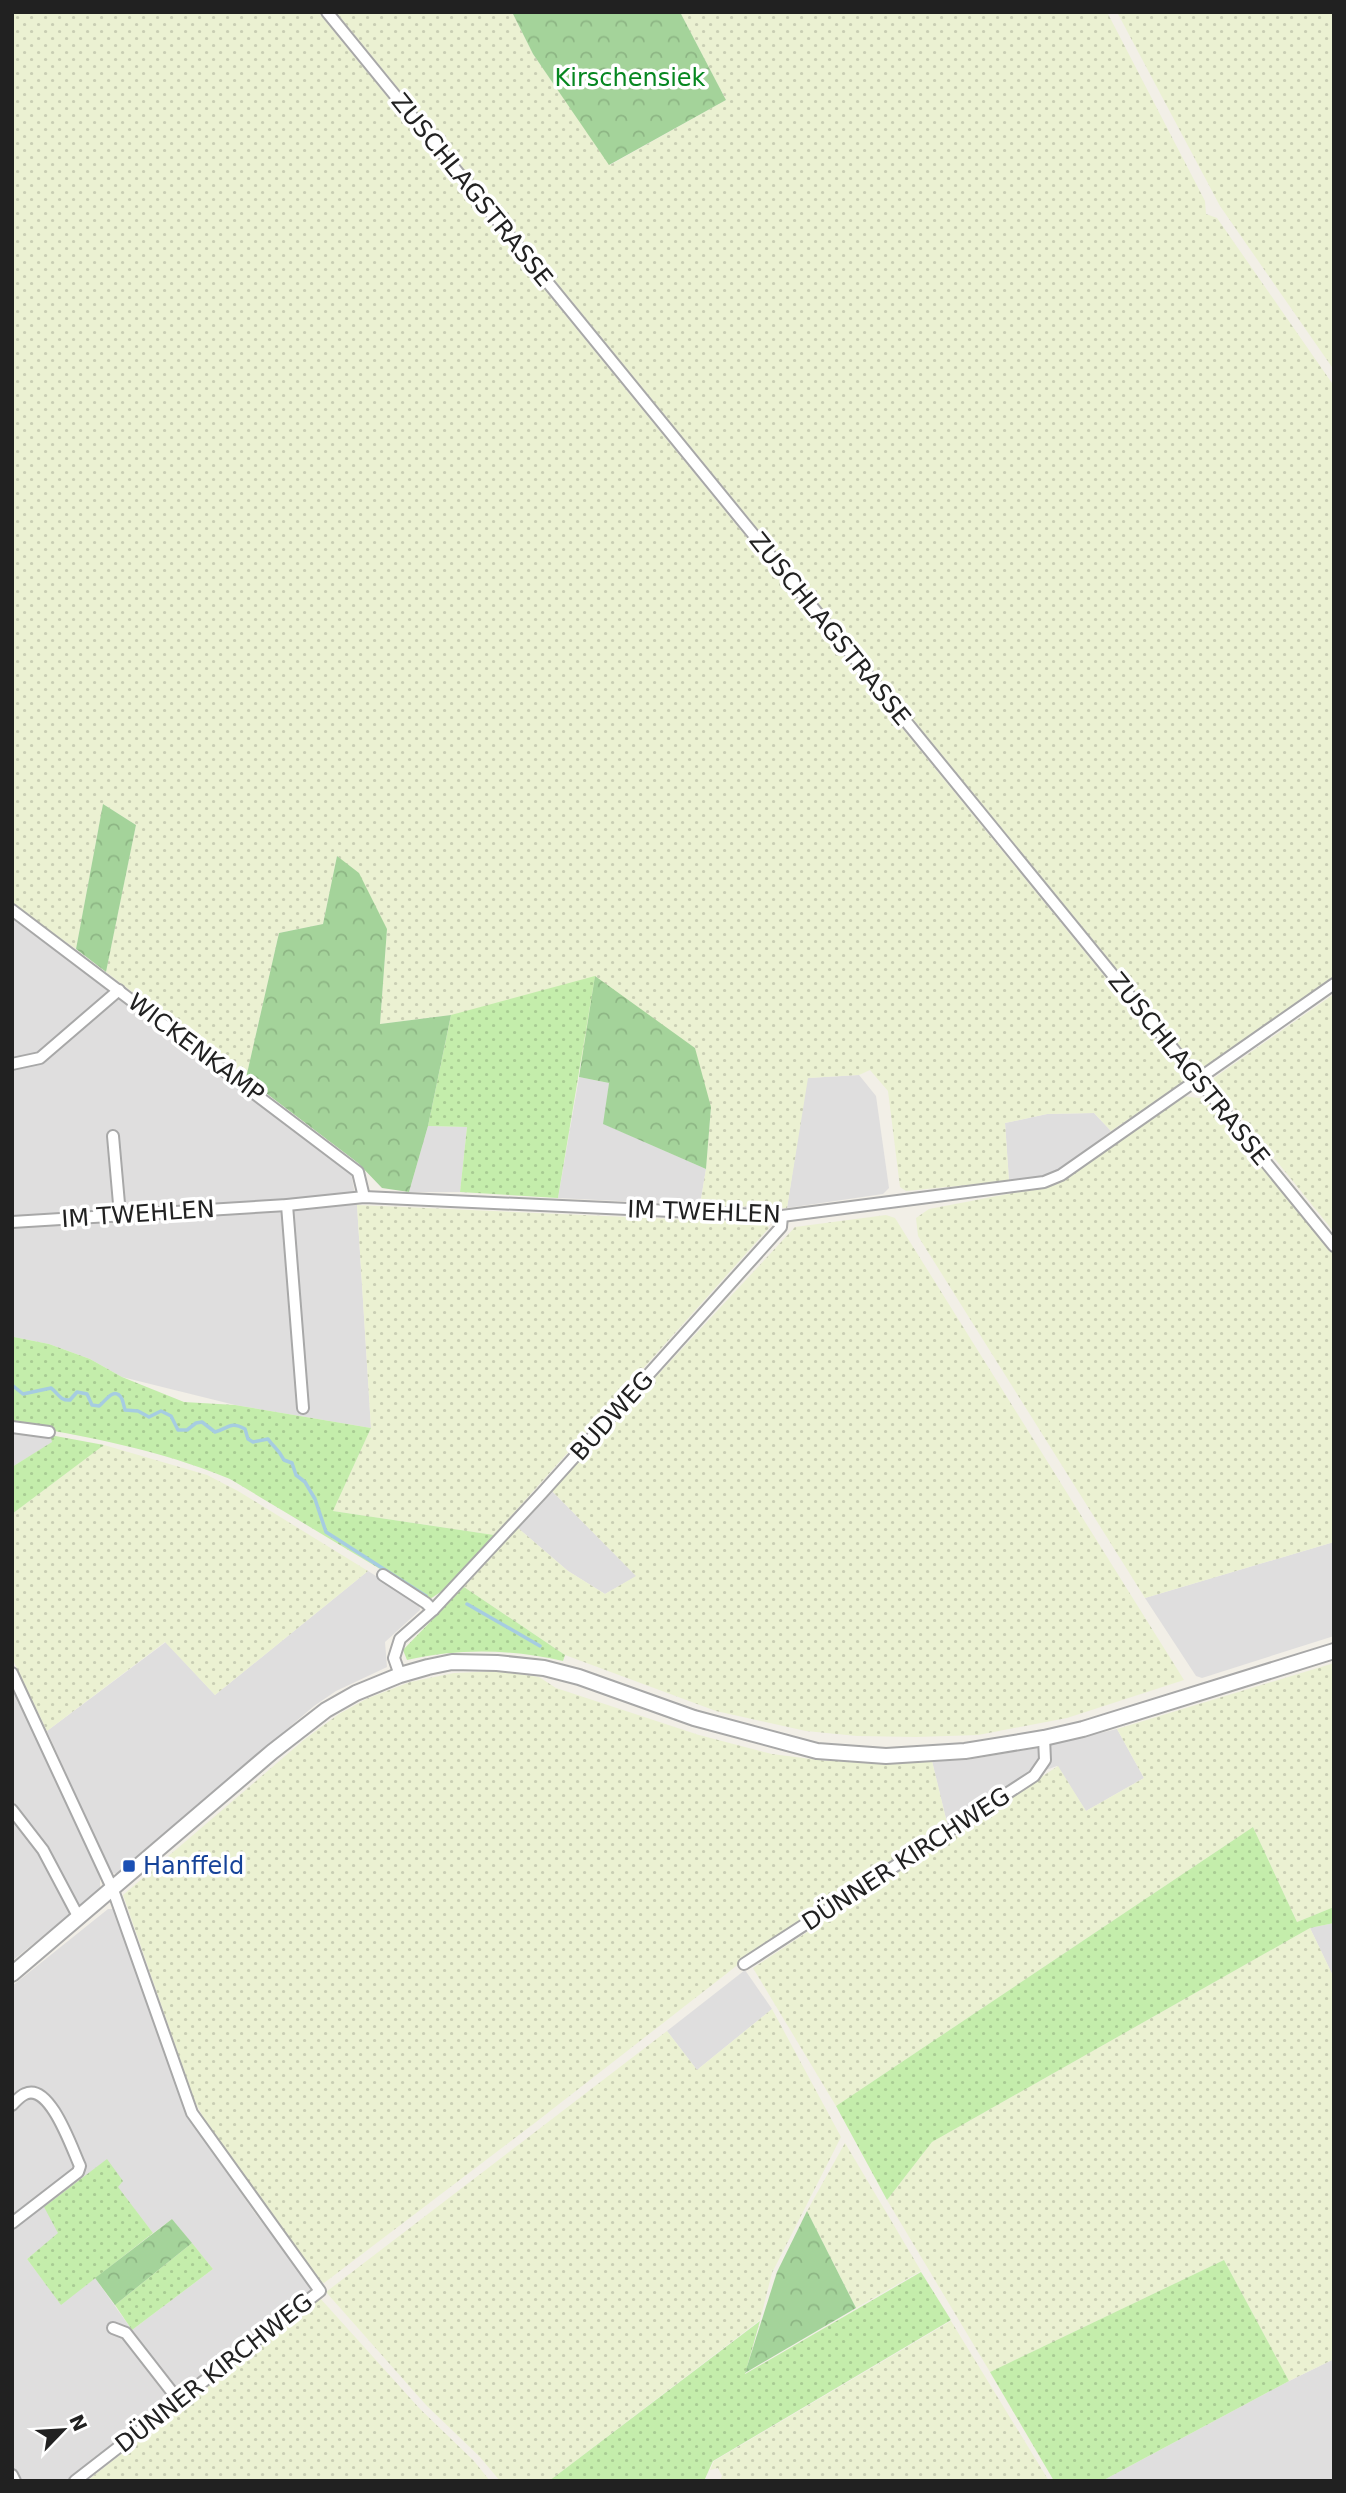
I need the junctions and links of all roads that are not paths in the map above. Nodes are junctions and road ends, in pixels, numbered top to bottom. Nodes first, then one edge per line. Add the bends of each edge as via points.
1 (327, 12) edge
2 (12, 910) edge
3 (1334, 984) edge
4 (119, 990) junction
5 (12, 1063) edge
6 (1197, 1079) junction
7 (113, 1136) dead end
8 (364, 1197) junction
9 (287, 1205) junction
10 (120, 1215) junction
11 (782, 1216) junction
12 (12, 1222) edge
13 (1334, 1246) edge
14 (303, 1408) dead end
15 (12, 1427) edge
16 (49, 1432) dead end
17 (383, 1575) dead end
18 (433, 1611) junction
19 (1334, 1651) edge
20 (12, 1674) edge
21 (400, 1675) junction
22 (1044, 1738) junction
23 (12, 1810) edge
24 (113, 1890) junction
25 (79, 1918) junction
26 (744, 1964) dead end
27 (12, 1974) edge
28 (12, 2105) edge
29 (12, 2223) edge
30 (113, 2328) dead end
31 (179, 2401) junction
32 (12, 2475) edge
33 (15, 2481) edge
34 (75, 2481) edge

1 - 6 street, ZUSCHLAGSTRASSE
2 - 4 street, WICKENKAMP
3 - 6 street, IM TWEHLEN
4 - 5 street via 40,1058
4 - 8 street, WICKENKAMP via 358,1172
6 - 11 street, IM TWEHLEN via 1061,1175 1044,1182
6 - 13 street, ZUSCHLAGSTRASSE
7 - 10 street
8 - 9 street, IM TWEHLEN
8 - 11 street, IM TWEHLEN
9 - 10 street, IM TWEHLEN
9 - 14 street
10 - 12 street, IM TWEHLEN
11 - 18 street, BUDWEG via 782,1227
15 - 16 street
17 - 18 street
18 - 21 street, BUDWEG via 400,1639 394,1658
19 - 22 street
20 - 24 street
21 - 22 street via 452,1662 544,1668 694,1718 817,1751 899,1755 965,1751
21 - 24 street via 326,1710
22 - 26 street, DÜNNER KIRCHWEG via 1045,1760 1034,1776
23 - 25 street via 43,1850
24 - 25 street
24 - 31 street, DÜNNER KIRCHWEG via 192,2113 320,2291
25 - 27 street
28 - 29 street via 33,2092 50,2102 80,2166
30 - 31 street via 126,2333
31 - 34 street, DÜNNER KIRCHWEG
32 - 33 street

